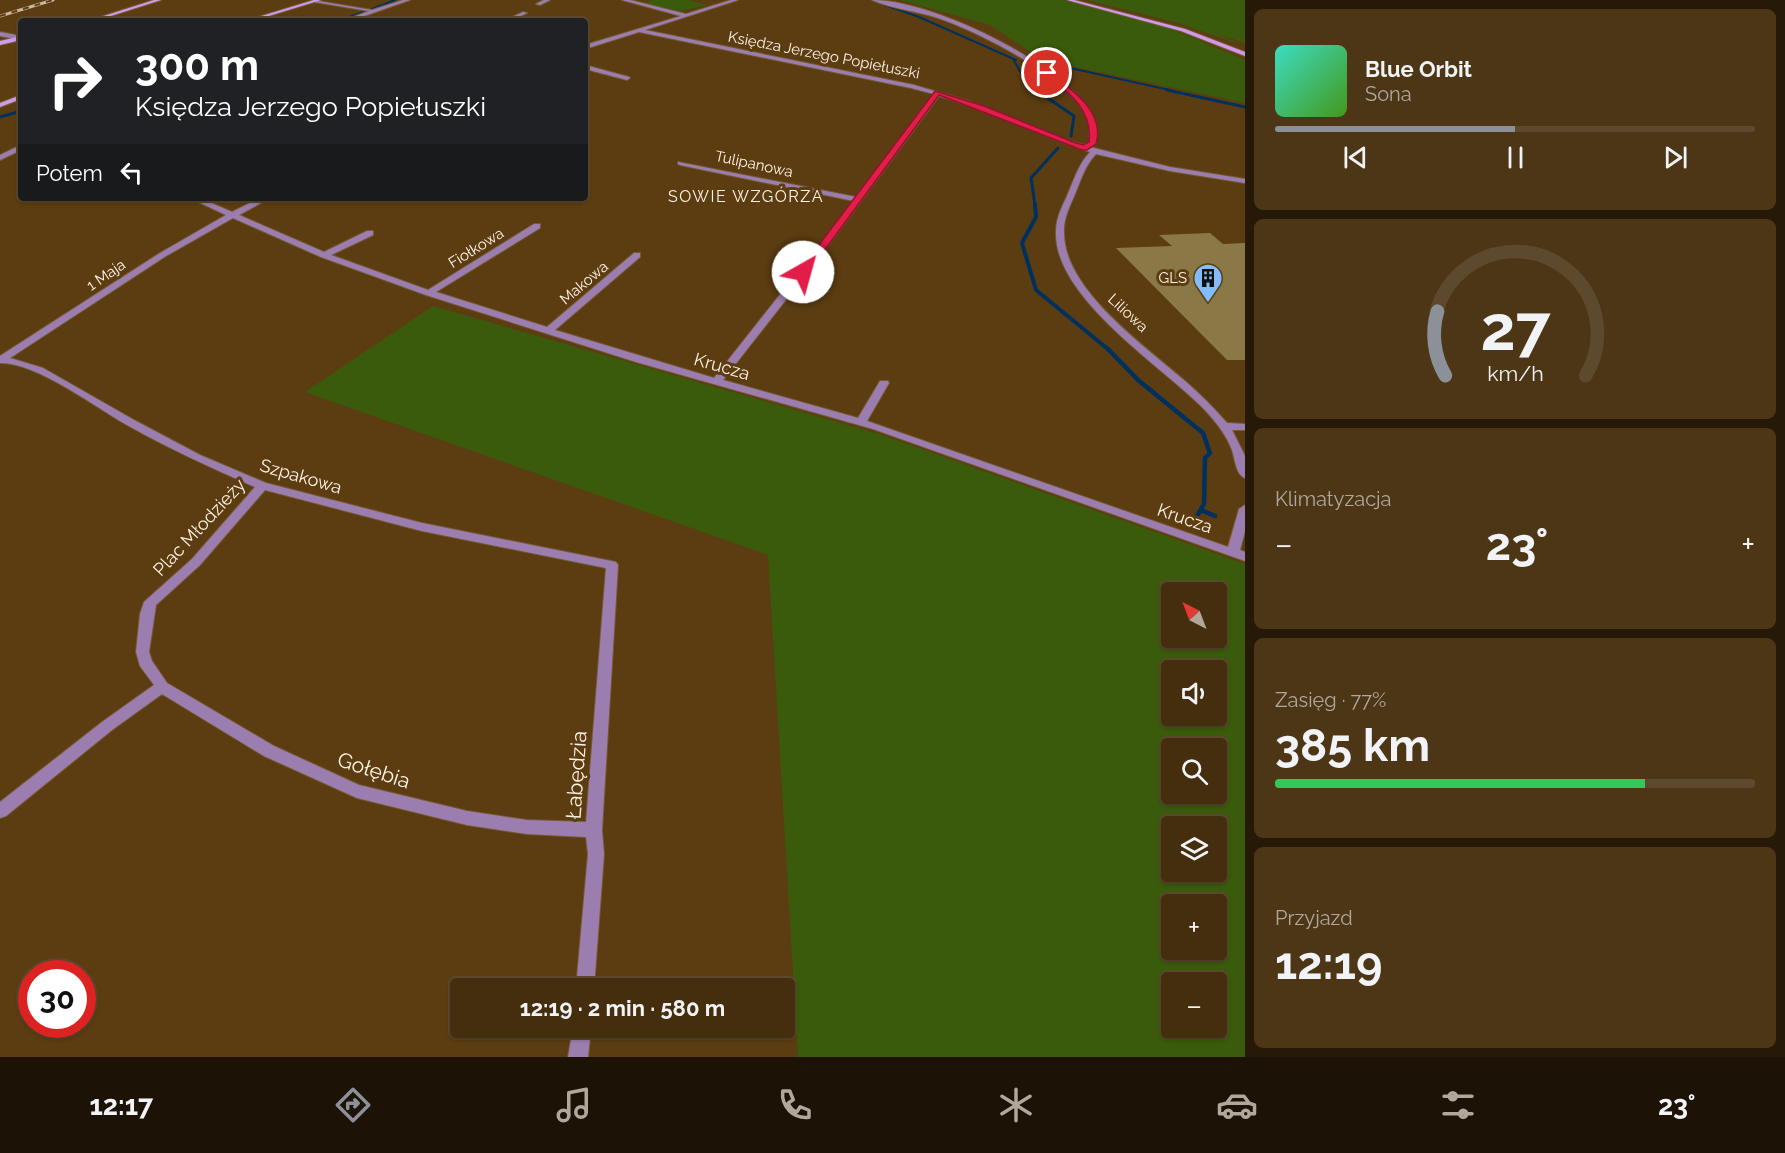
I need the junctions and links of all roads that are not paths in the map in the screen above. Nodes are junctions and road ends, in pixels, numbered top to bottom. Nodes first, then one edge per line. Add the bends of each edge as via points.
1 (159, 0) edge
2 (296, 0) edge
3 (408, 0) edge
4 (548, 0) edge
5 (624, 0) edge
6 (736, 0) edge
7 (874, 0) edge
8 (1069, 0) edge
9 (1082, 0) edge
10 (317, 1) edge
11 (307, 3) junction
12 (538, 4) dead end
13 (375, 11) junction
14 (525, 13) dead end
15 (685, 15) junction
16 (100, 18) edge
17 (257, 18) edge
18 (354, 18) edge
19 (513, 18) edge
20 (638, 30) junction
21 (0, 34) edge
22 (18, 37) edge
23 (18, 39) edge
24 (0, 43) edge
25 (588, 46) edge
26 (1245, 48) edge
27 (1245, 54) edge
28 (588, 68) edge
29 (627, 78) dead end
30 (938, 93) junction
31 (18, 98) edge
32 (0, 105) edge
33 (1084, 148) junction
34 (18, 149) edge
35 (1095, 151) junction
36 (0, 158) edge
37 (680, 163) dead end
38 (1245, 181) edge
39 (857, 199) junction
40 (200, 201) edge
41 (260, 201) edge
42 (230, 215) junction
43 (537, 226) dead end
44 (369, 233) dead end
45 (324, 255) junction
46 (637, 255) dead end
47 (429, 293) junction
48 (548, 331) junction
49 (1, 360) edge
50 (717, 381) junction
51 (884, 383) dead end
52 (861, 423) junction
53 (1225, 426) junction
54 (1245, 427) edge
55 (1245, 474) edge
56 (262, 486) junction
57 (1245, 509) edge
58 (1239, 554) edge
59 (612, 565) joint
60 (162, 687) junction
61 (0, 811) edge
62 (594, 830) junction
63 (586, 978) edge
64 (581, 1038) edge
65 (578, 1057) edge

1 - 16 main road
2 - 11 street
3 - 13 street
4 - 12 street
5 - 15 street
6 - 15 street
7 - 33 street via 948,20 1005,46 1041,69 1070,91 1090,114 1095,133 1093,143
8 - 27 main road via 1172,27
9 - 26 main road via 1179,25
10 - 11 main road
10 - 13 street
11 - 17 main road
13 - 18 street
14 - 19 street
15 - 20 street
20 - 25 street
20 - 30 street, Księdza Jerzego Popiełuszki
21 - 22 street
23 - 24 main road
28 - 29 street
30 - 33 street, Księdza Jerzego Popiełuszki
30 - 39 street
31 - 32 main road
33 - 35 street, Księdza Jerzego Popiełuszki
34 - 36 street
35 - 38 street, Księdza Jerzego Popiełuszki via 1163,168
35 - 53 street, Liliowa via 1086,160 1063,214 1060,237 1068,266 1104,314 1192,390
37 - 39 street, Tulipanowa
39 - 50 street
40 - 42 street, Krucza
41 - 42 street, 1 Maja
42 - 45 street, Krucza
42 - 49 street, 1 Maja via 146,264
43 - 47 street, Fiołkowa
44 - 45 street
45 - 47 street, Krucza
46 - 48 street, Makowa
47 - 48 street, Krucza
48 - 50 street, Krucza
49 - 56 street, Szpakowa via 40,370 196,457
50 - 52 street, Krucza
51 - 52 street
52 - 58 street, Krucza
53 - 54 street
53 - 55 street, Liliowa
56 - 59 street, Szpakowa via 422,527
56 - 60 street, Plac Młodzieży via 196,562 146,610 141,642 148,666
57 - 58 street
59 - 62 street, Łabędzia
60 - 61 street
60 - 62 street, Gołębia via 269,751 357,791 467,818 527,827
62 - 63 street, Łabędzia via 596,854
64 - 65 street

